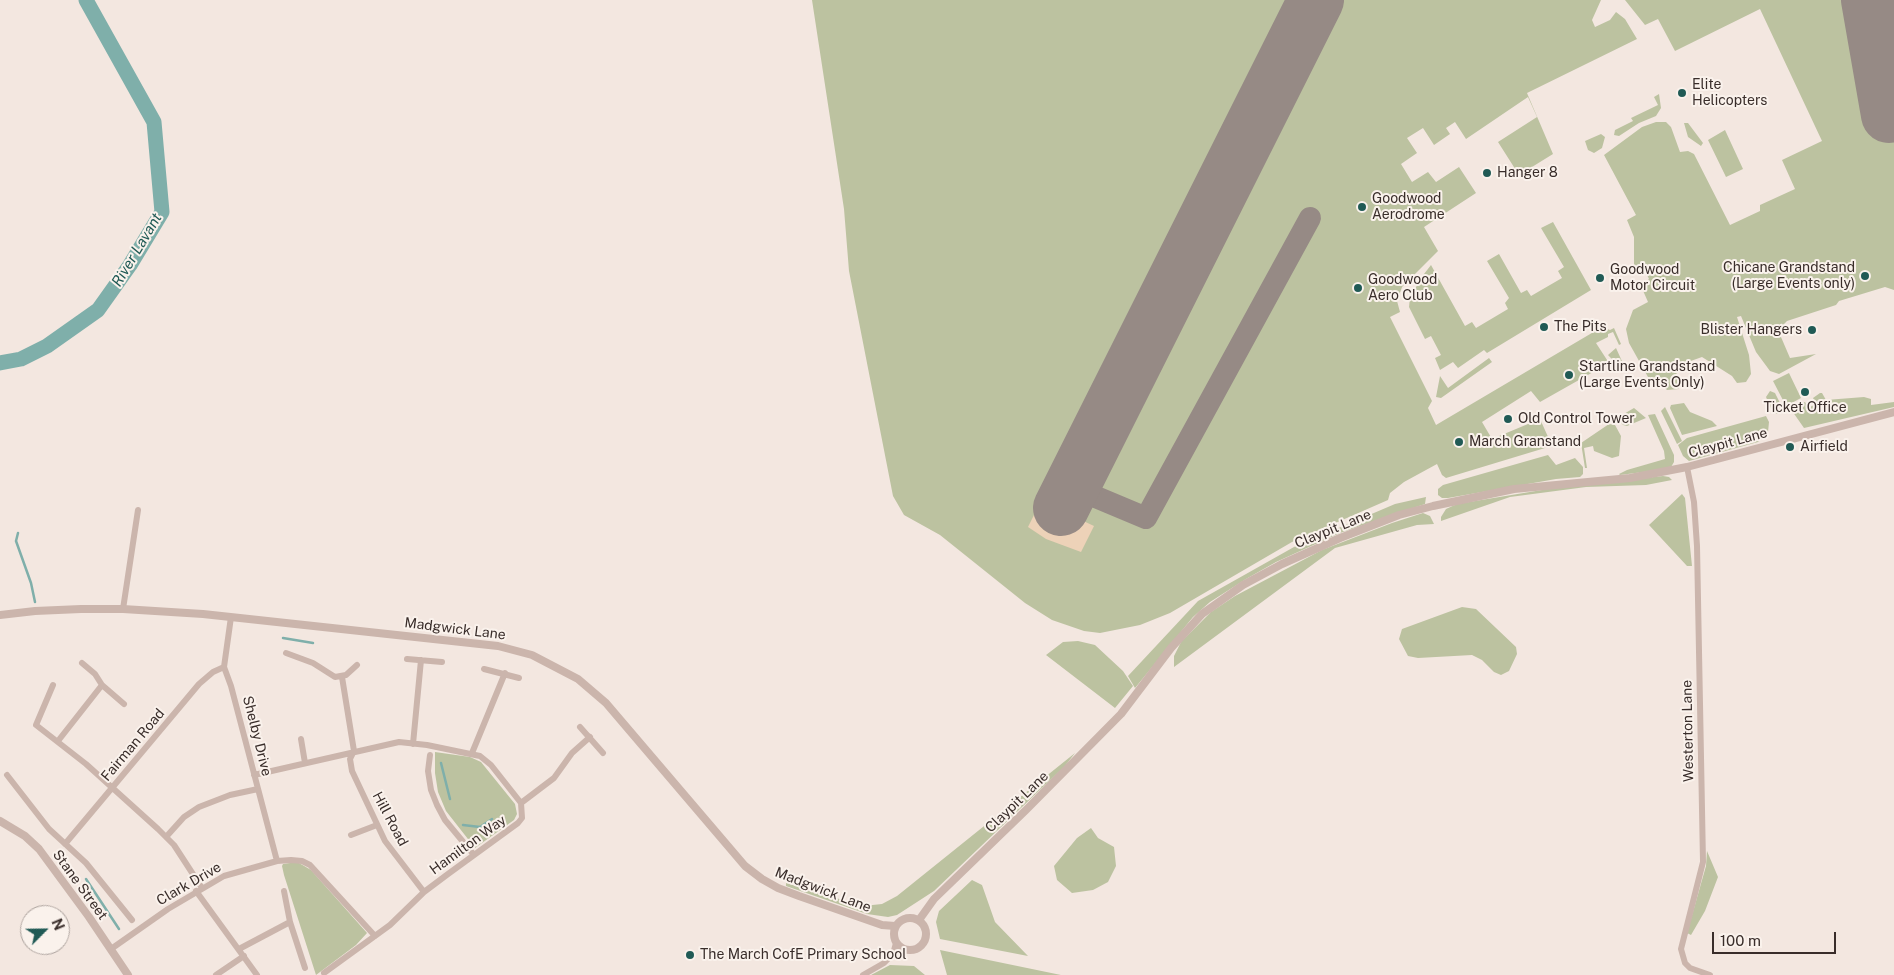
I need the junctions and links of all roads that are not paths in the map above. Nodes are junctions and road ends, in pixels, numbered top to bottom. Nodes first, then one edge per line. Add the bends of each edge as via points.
1 (1894, 412) edge
2 (1687, 467) junction
3 (138, 510) dead end
4 (123, 609) junction
5 (0, 616) edge
6 (231, 617) junction
7 (286, 654) dead end
8 (407, 659) dead end
9 (421, 660) junction
10 (442, 662) dead end
11 (82, 663) dead end
12 (357, 665) dead end
13 (224, 667) junction
14 (484, 669) dead end
15 (505, 673) junction
16 (342, 677) junction
17 (519, 678) dead end
18 (53, 685) dead end
19 (102, 685) junction
20 (124, 704) dead end
21 (580, 727) dead end
22 (590, 737) junction
23 (301, 738) dead end
24 (58, 741) junction
25 (413, 744) junction
26 (354, 751) junction
27 (472, 753) junction
28 (603, 753) dead end
29 (430, 755) dead end
30 (306, 763) junction
31 (7, 775) dead end
32 (254, 775) junction
33 (112, 789) junction
34 (258, 789) junction
35 (521, 803) junction
36 (0, 821) edge
37 (377, 825) junction
38 (352, 835) dead end
39 (166, 837) junction
40 (65, 844) junction
41 (474, 855) junction
42 (277, 861) junction
43 (199, 889) junction
44 (284, 890) dead end
45 (424, 892) junction
46 (132, 920) dead end
47 (919, 920) junction
48 (290, 922) junction
49 (895, 926) junction
50 (375, 936) junction
51 (896, 943) junction
52 (111, 949) junction
53 (239, 949) junction
54 (244, 956) junction
55 (305, 968) dead end
56 (324, 973) dead end
57 (128, 975) edge
58 (216, 975) edge
59 (257, 975) edge
60 (863, 975) edge
61 (1710, 975) edge

1 - 2 street, Claypit Lane
2 - 47 street, Claypit Lane via 1630,478 1514,490 1433,506 1340,538 1243,585 1190,626 1121,714 934,899
2 - 61 street, Westerton Lane via 1694,502 1697,546 1703,862 1681,949 1690,968
3 - 4 street
4 - 5 street, Madgwick Lane via 35,611
4 - 6 street, Madgwick Lane
6 - 13 street, Shelby Drive
6 - 49 street, Madgwick Lane via 498,646 532,655 578,679 606,703 739,859 762,879 799,896 882,925
7 - 16 street via 314,663 328,674
8 - 9 street
9 - 10 street
9 - 25 street
11 - 19 street
12 - 16 street
13 - 32 street, Shelby Drive
13 - 33 street, Fairman Road via 200,684
14 - 15 street
15 - 17 street
15 - 27 street
16 - 26 street, Hill Road
18 - 24 street via 36,725
19 - 20 street
19 - 24 street
21 - 22 street
22 - 28 street
22 - 35 street via 572,753 551,780
23 - 30 street
24 - 33 street
25 - 26 street via 399,742
25 - 27 street
26 - 30 street
26 - 37 street, Hill Road via 350,755 350,764
27 - 35 street via 487,760
29 - 41 street via 428,771 437,805
30 - 32 street
31 - 40 street via 49,829
32 - 34 street, Shelby Drive
33 - 39 street
33 - 40 street, Fairman Road
34 - 39 street via 199,807 184,817
34 - 42 street, Shelby Drive
35 - 41 street, Hamilton Way via 522,818 518,823
36 - 52 street, Stane Street via 39,849
37 - 38 street
37 - 45 street, Hill Road via 393,854
39 - 43 street
40 - 46 street via 86,863
41 - 45 street, Hamilton Way
42 - 43 street, Clark Drive via 224,876
42 - 50 street, Clark Drive via 302,861 310,865
43 - 52 street, Clark Drive
43 - 53 street
44 - 48 street
45 - 50 street, Hamilton Way via 408,910
47 - 49 street via 906,918
47 - 51 street via 924,924 927,935 921,947 908,950
48 - 53 street
48 - 55 street
49 - 51 street
50 - 56 street, Hamilton Way
51 - 60 street via 893,954 884,963
52 - 57 street, Stane Street
53 - 54 street
54 - 58 street
54 - 59 street

